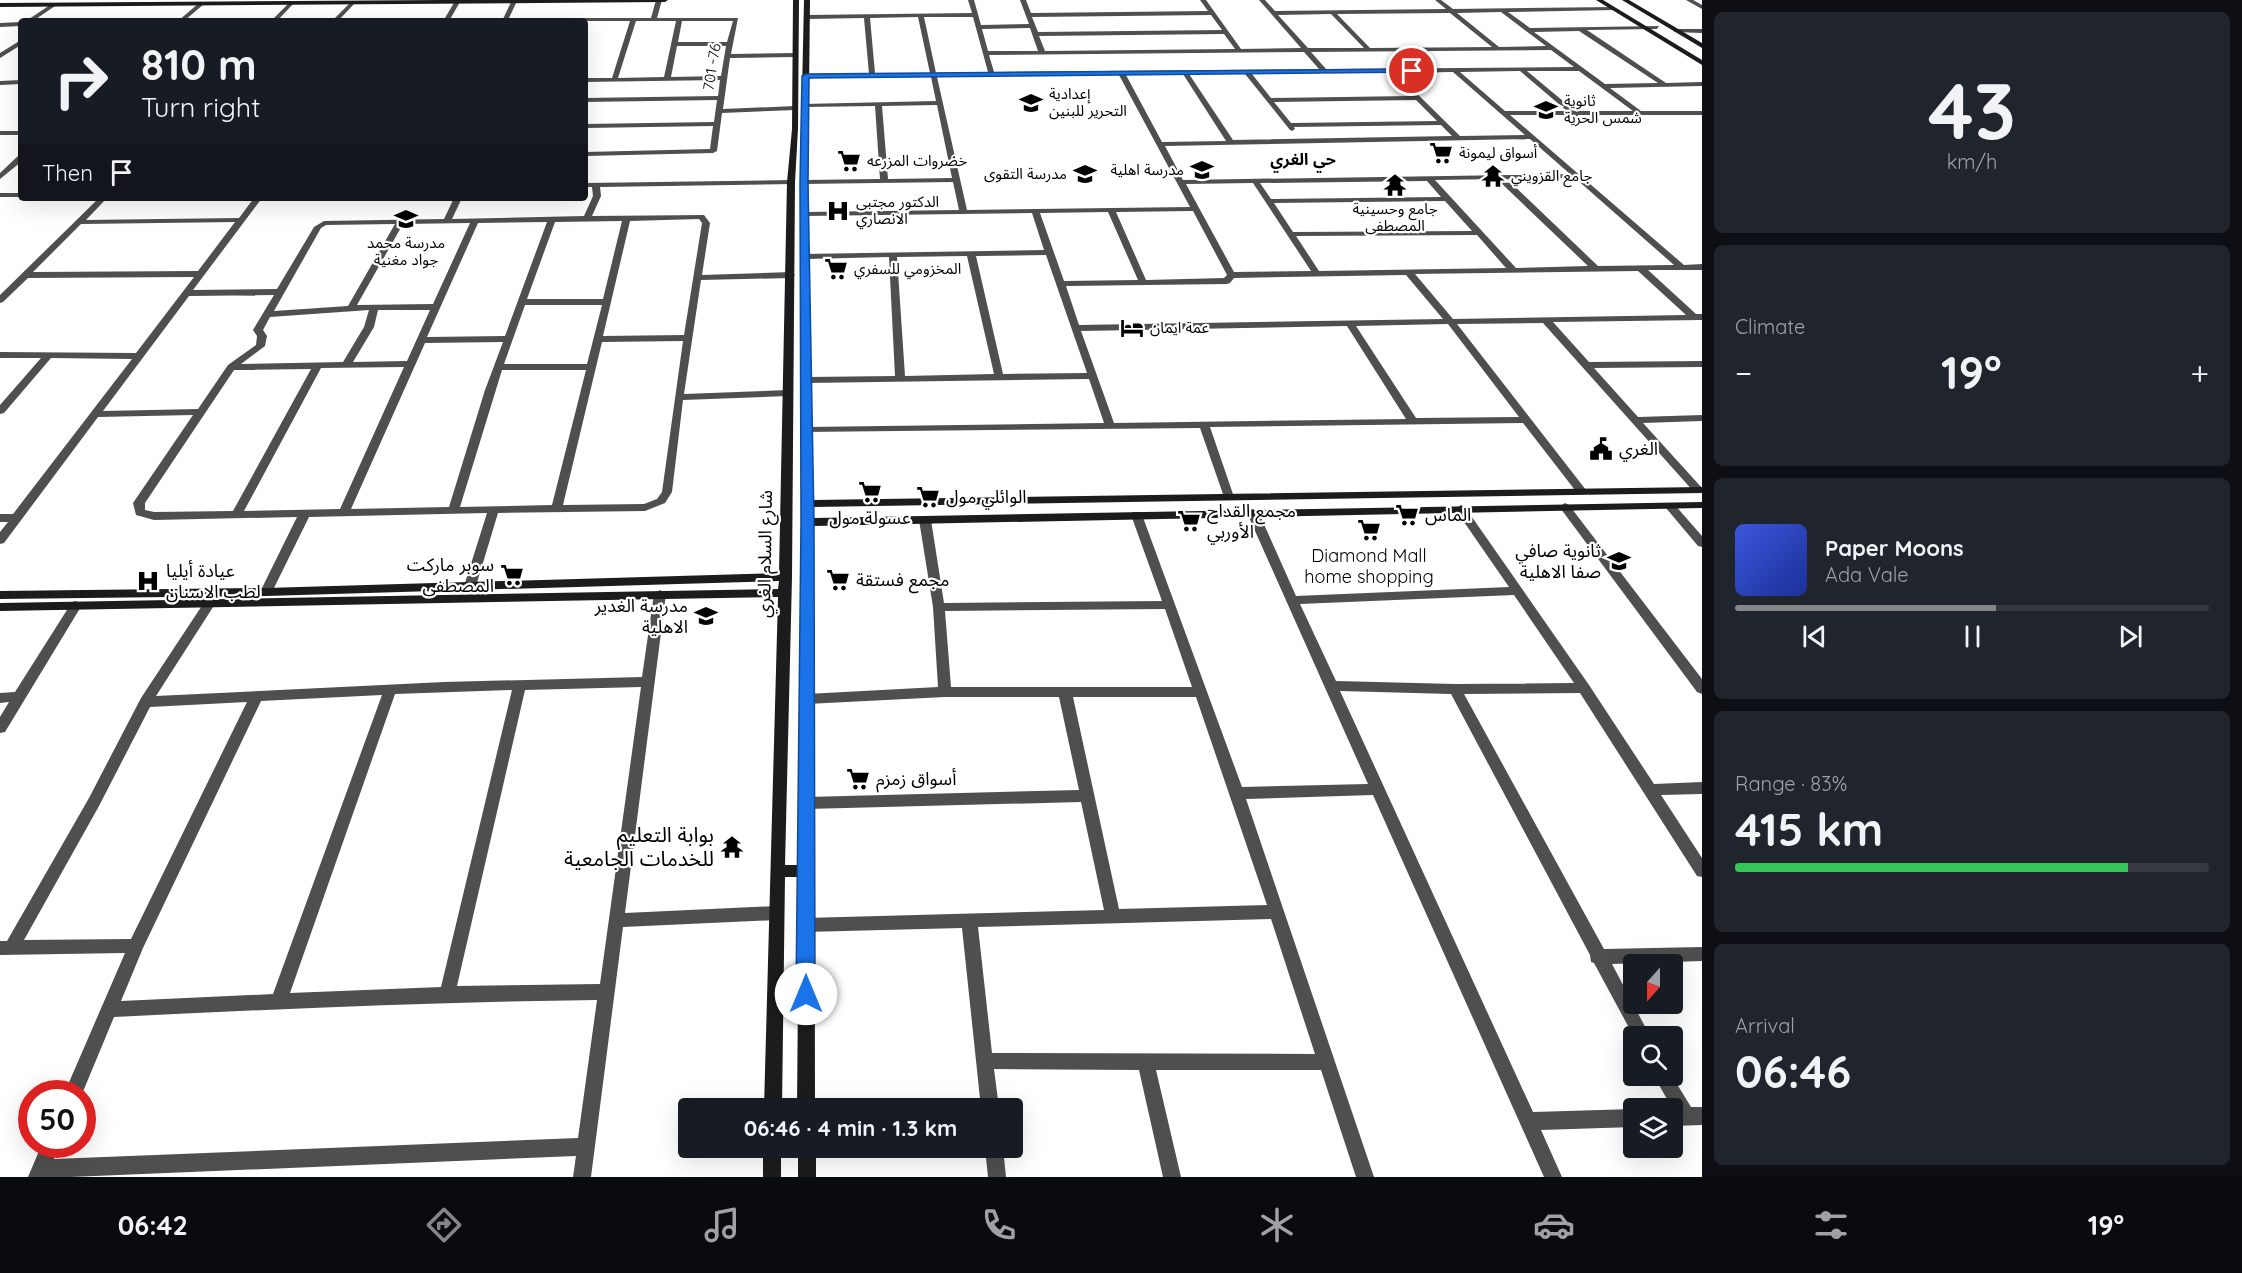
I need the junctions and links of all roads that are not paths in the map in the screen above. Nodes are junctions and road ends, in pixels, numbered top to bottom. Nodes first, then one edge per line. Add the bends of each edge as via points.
1 (179, 0) edge
2 (659, 0) edge
3 (665, 0) edge
4 (796, 0) edge
5 (807, 0) edge
6 (970, 0) edge
7 (1023, 0) edge
8 (1203, 0) edge
9 (1262, 0) edge
10 (1438, 0) edge
11 (1599, 0) edge
12 (1611, 0) edge
13 (1625, 0) edge
14 (1689, 0) edge
15 (488, 1) edge
16 (514, 1) edge
17 (457, 2) junction
18 (291, 3) junction
19 (352, 3) junction
20 (0, 4) edge
21 (201, 4) junction
22 (53, 5) junction
23 (1702, 7) edge
24 (1613, 9) junction
25 (1451, 11) junction
26 (1503, 11) junction
27 (1332, 12) junction
28 (1211, 13) junction
29 (1272, 13) junction
30 (976, 15) junction
31 (1029, 15) junction
32 (867, 16) junction
33 (921, 16) junction
34 (807, 17) junction
35 (34, 18) edge
36 (185, 18) edge
37 (277, 18) edge
38 (338, 18) edge
39 (447, 18) edge
40 (506, 18) edge
41 (680, 18) junction
42 (634, 19) junction
43 (654, 19) junction
44 (588, 20) edge
45 (18, 24) edge
46 (0, 25) edge
47 (1033, 26) junction
48 (979, 27) junction
49 (1657, 27) junction
50 (1644, 28) junction
51 (1581, 29) junction
52 (1528, 30) junction
53 (1702, 30) edge
54 (1677, 31) junction
55 (1226, 32) junction
56 (1036, 34) junction
57 (18, 44) edge
58 (675, 44) junction
59 (729, 44) junction
60 (1702, 46) edge
61 (1497, 48) junction
62 (1552, 48) junction
63 (799, 50) junction
64 (1239, 50) junction
65 (1306, 50) junction
66 (1369, 50) junction
67 (1139, 51) junction
68 (986, 52) junction
69 (1042, 52) junction
70 (2, 53) edge
71 (1702, 55) edge
72 (728, 56) junction
73 (1144, 59) dead end
74 (1702, 63) edge
75 (1149, 66) dead end
76 (1522, 69) junction
77 (1580, 69) junction
78 (1455, 70) junction
79 (1391, 71) junction
80 (1325, 72) junction
81 (1248, 73) junction
82 (1122, 74) junction
83 (1154, 74) junction
84 (1186, 74) junction
85 (992, 75) junction
86 (806, 76) junction
87 (873, 76) junction
88 (934, 76) junction
89 (724, 78) junction
90 (667, 79) junction
91 (588, 80) edge
92 (614, 80) junction
93 (18, 82) edge
94 (0, 83) edge
95 (1702, 84) edge
96 (1665, 85) junction
97 (1603, 86) junction
98 (721, 98) junction
99 (1417, 98) junction
100 (588, 100) edge
101 (1270, 100) junction
102 (878, 104) junction
103 (940, 104) junction
104 (800, 106) junction
105 (719, 111) junction
106 (1505, 113) junction
107 (1702, 113) edge
108 (1641, 114) junction
109 (1576, 115) junction
110 (1443, 123) junction
111 (717, 124) junction
112 (1289, 124) junction
113 (588, 126) edge
114 (801, 129) junction
115 (0, 133) edge
116 (18, 133) edge
117 (1530, 137) junction
118 (1459, 139) junction
119 (1302, 142) junction
120 (1231, 143) junction
121 (1160, 144) junction
122 (588, 154) edge
123 (18, 161) edge
124 (0, 164) edge
125 (1576, 176) junction
126 (0, 177) edge
127 (1502, 179) junction
128 (957, 180) junction
129 (1430, 180) junction
130 (884, 181) junction
131 (1255, 181) junction
132 (791, 182) junction
133 (804, 182) junction
134 (1181, 182) junction
135 (596, 185) junction
136 (588, 186) edge
137 (0, 195) edge
138 (18, 195) edge
139 (1448, 199) junction
140 (101, 201) edge
141 (256, 201) edge
142 (457, 201) edge
143 (1268, 201) junction
144 (1196, 209) junction
145 (1111, 210) junction
146 (1035, 211) junction
147 (963, 212) junction
148 (805, 214) junction
149 (627, 218) junction
150 (552, 219) junction
151 (587, 219) junction
152 (242, 220) junction
153 (475, 220) junction
154 (401, 221) junction
155 (447, 221) junction
156 (79, 222) junction
157 (1479, 233) junction
158 (1291, 234) junction
159 (1049, 252) junction
160 (971, 253) junction
161 (893, 255) junction
162 (806, 256) junction
163 (1683, 267) junction
164 (1702, 267) edge
165 (1640, 268) junction
166 (1596, 269) junction
167 (1514, 271) junction
168 (1409, 273) junction
169 (26, 274) junction
170 (200, 274) junction
171 (1317, 274) junction
172 (791, 275) junction
173 (1231, 275) junction
174 (698, 278) junction
175 (1143, 282) junction
176 (1060, 284) junction
177 (279, 291) junction
178 (186, 293) junction
179 (0, 300) edge
180 (522, 302) junction
181 (607, 302) junction
182 (436, 307) junction
183 (351, 308) junction
184 (374, 308) junction
185 (268, 314) junction
186 (791, 317) junction
187 (806, 317) junction
188 (1698, 317) edge
189 (1545, 319) junction
190 (1449, 320) junction
191 (1349, 322) junction
192 (1075, 328) junction
193 (687, 338) junction
194 (508, 339) junction
195 (598, 339) junction
196 (421, 340) junction
197 (0, 355) edge
198 (50, 355) junction
199 (139, 356) junction
200 (411, 364) junction
201 (1702, 364) edge
202 (346, 365) junction
203 (1586, 365) junction
204 (317, 366) junction
205 (231, 367) junction
206 (498, 367) junction
207 (591, 367) junction
208 (1092, 376) junction
209 (999, 377) junction
210 (900, 378) junction
211 (807, 380) junction
212 (788, 393) junction
213 (679, 397) junction
214 (0, 411) edge
215 (199, 412) junction
216 (95, 414) junction
217 (1702, 418) edge
218 (1526, 420) junction
219 (1634, 420) junction
220 (1413, 421) junction
221 (1204, 425) junction
222 (1110, 426) junction
223 (806, 430) junction
224 (1700, 490) edge
225 (1582, 492) junction
226 (1367, 496) junction
227 (1229, 497) junction
228 (807, 504) junction
229 (1702, 505) edge
230 (1670, 506) junction
231 (1564, 507) junction
232 (557, 508) junction
233 (454, 509) junction
234 (494, 509) junction
235 (1461, 509) junction
236 (344, 512) junction
237 (1375, 512) junction
238 (305, 513) junction
239 (1253, 513) junction
240 (236, 514) junction
241 (1137, 515) junction
242 (0, 518) edge
243 (16, 518) junction
244 (925, 520) junction
245 (808, 522) junction
246 (0, 540) edge
247 (1702, 543) edge
248 (786, 578) junction
249 (470, 586) junction
250 (266, 591) junction
251 (1517, 591) junction
252 (785, 593) junction
253 (24, 594) junction
254 (660, 594) junction
255 (0, 595) edge
256 (1293, 600) junction
257 (209, 604) junction
258 (76, 605) junction
259 (1170, 605) junction
260 (0, 607) edge
261 (15, 607) junction
262 (939, 607) junction
263 (648, 682) junction
264 (520, 685) junction
265 (1332, 686) junction
266 (1584, 688) junction
267 (1455, 689) junction
268 (1702, 689) edge
269 (390, 690) junction
270 (945, 692) junction
271 (1065, 692) junction
272 (1201, 692) junction
273 (19, 697) junction
274 (256, 697) junction
275 (0, 698) edge
276 (807, 699) junction
277 (146, 702) junction
278 (0, 728) edge
279 (1702, 788) edge
280 (1378, 789) junction
281 (1649, 790) junction
282 (1237, 793) junction
283 (1088, 796) junction
284 (807, 803) junction
285 (778, 871) junction
286 (808, 871) junction
287 (1702, 871) edge
288 (1277, 912) junction
289 (776, 914) junction
290 (1113, 917) junction
291 (617, 920) junction
292 (969, 920) junction
293 (805, 925) junction
294 (136, 946) junction
295 (6, 948) edge
296 (1702, 954) edge
297 (1597, 957) junction
298 (607, 992) junction
299 (447, 994) junction
300 (278, 1003) junction
301 (109, 1009) junction
302 (1635, 1026) edge
303 (984, 1061) junction
304 (1146, 1062) junction
305 (1327, 1062) junction
306 (79, 1080) edge
307 (1670, 1086) edge
308 (773, 1098) edge
309 (806, 1098) edge
310 (989, 1098) edge
311 (1687, 1116) edge
312 (1623, 1118) edge
313 (1528, 1121) junction
314 (586, 1147) junction
315 (46, 1158) edge
316 (772, 1158) edge
317 (807, 1158) edge
318 (995, 1158) edge
319 (40, 1173) edge
320 (582, 1177) edge
321 (772, 1177) edge
322 (807, 1177) edge
323 (998, 1177) edge
324 (1172, 1177) edge
325 (1365, 1177) edge
326 (1553, 1177) edge

1 - 20 street
2 - 3 street
2 - 16 street
2 - 43 street
4 - 63 street, شارع السلام الغري
5 - 34 street, شارع السلام الغري
6 - 30 street
7 - 31 street
8 - 28 street
9 - 29 street
10 - 25 street
11 - 24 street
12 - 49 street
13 - 54 street
14 - 23 street
15 - 16 street
15 - 17 street
16 - 40 street
17 - 19 street
17 - 39 street
18 - 19 street
18 - 21 street
18 - 37 street
19 - 38 street
20 - 22 street
21 - 22 street
21 - 36 street
22 - 35 street
24 - 26 street
24 - 50 street
25 - 26 street
25 - 27 street
25 - 61 street
26 - 52 street
27 - 29 street
27 - 66 street
28 - 31 street
28 - 55 street
29 - 65 street
30 - 33 street
30 - 48 street
31 - 47 street
32 - 33 street
32 - 34 street
32 - 87 street
33 - 88 street
34 - 63 street, شارع السلام الغري
41 - 43 street
41 - 58 street
41 - 59 street, 701 -76 via 736,20
42 - 43 street
42 - 44 street
42 - 92 street
45 - 46 street
47 - 48 street
47 - 56 street
48 - 68 street
49 - 50 street
49 - 71 street
50 - 51 street
50 - 74 street
51 - 52 street
51 - 96 street
52 - 62 street
53 - 54 street
54 - 60 street
55 - 56 street
55 - 64 street
56 - 69 street
57 - 70 street
58 - 59 street
58 - 90 street
59 - 72 street, 701 -76
61 - 62 street
61 - 66 street
62 - 77 street
63 - 72 street
63 - 86 street, شارع السلام الغري
63 - 104 street, شارع السلام الغري
64 - 65 street
64 - 67 street
65 - 66 street
65 - 80 street
67 - 69 street
67 - 73 street
68 - 69 street
68 - 85 street
72 - 89 street, 701 -76
75 - 83 street
76 - 77 street
76 - 78 street
76 - 109 street
77 - 97 street
78 - 79 street
78 - 106 street
79 - 80 street
79 - 99 street
80 - 81 street
81 - 84 street
81 - 101 street
82 - 83 street
82 - 85 street
82 - 121 street
83 - 84 street
84 - 120 street
85 - 88 street
86 - 87 street
86 - 104 street, شارع السلام الغري
87 - 88 street
88 - 103 street
89 - 90 street
89 - 98 street, 701 -76
90 - 92 street
91 - 92 street
93 - 94 street
95 - 96 street
96 - 97 street
97 - 108 street
98 - 100 street
98 - 105 street, 701 -76
99 - 101 street
99 - 110 street
101 - 112 street
102 - 103 street
102 - 104 street
102 - 130 street
103 - 128 street
104 - 105 street
104 - 114 street, شارع السلام الغري
105 - 111 street, 701 -76
106 - 109 street
106 - 117 street
107 - 108 street
108 - 109 street
110 - 112 street
110 - 118 street
111 - 113 street
111 - 122 street, 701 -76 via 713,152
112 - 119 street
114 - 132 street, شارع السلام الغري
114 - 133 street, شارع السلام الغري
115 - 116 street
117 - 118 street
117 - 125 street
118 - 119 street
119 - 120 street
120 - 121 street
121 - 134 street
123 - 124 street
123 - 126 street
125 - 127 street
125 - 163 street
127 - 129 street
127 - 166 street
128 - 130 street
128 - 147 street
129 - 131 street
129 - 139 street
130 - 133 street
131 - 134 street
131 - 143 street
132 - 135 street
132 - 172 street, شارع السلام الغري
133 - 148 street, شارع السلام الغري
134 - 144 street
135 - 136 street
135 - 151 street via 597,196
137 - 138 street
139 - 143 street
139 - 157 street
140 - 156 street
141 - 152 street
142 - 155 street
143 - 158 street
144 - 145 street
144 - 173 street
145 - 146 street
145 - 175 street
146 - 147 street
146 - 159 street
147 - 148 street
148 - 162 street, شارع السلام الغري
149 - 151 street
149 - 174 street via 705,219
149 - 181 street
150 - 151 street
150 - 153 street
150 - 180 street
152 - 156 street
152 - 170 street
153 - 155 street
153 - 182 street
154 - 155 street
154 - 177 street via 324,223
154 - 183 street
156 - 169 street
157 - 158 street
157 - 167 street
158 - 171 street
159 - 160 street
159 - 176 street
160 - 161 street
160 - 209 street
161 - 162 street
161 - 210 street
162 - 187 street, شارع السلام الغري
163 - 164 street
163 - 165 street
165 - 166 street
165 - 188 street
166 - 167 street
167 - 168 street
168 - 171 street
168 - 190 street
169 - 170 street
169 - 179 street
170 - 178 street
171 - 173 street
172 - 174 street
172 - 186 street, شارع السلام الغري
173 - 175 street via 1227,281
174 - 193 street
175 - 176 street
176 - 192 street
177 - 178 street
177 - 185 street
178 - 199 street
180 - 181 street
180 - 194 street
181 - 195 street
182 - 184 street
182 - 196 street
183 - 184 street
183 - 185 street
184 - 202 street via 369,327
185 - 205 street via 258,330 262,336 260,346
186 - 187 street
186 - 212 street, شارع السلام الغري
187 - 211 street, شارع السلام الغري
188 - 189 street
189 - 190 street
189 - 203 street
190 - 191 street
190 - 218 street
191 - 192 street
191 - 220 street
192 - 208 street
193 - 195 street
193 - 213 street
194 - 196 street
194 - 206 street
195 - 207 street
196 - 200 street
197 - 198 street
198 - 199 street
198 - 214 street
199 - 216 street
200 - 202 street
200 - 236 street
201 - 203 street
202 - 204 street
203 - 219 street
204 - 205 street
204 - 240 street
205 - 215 street
206 - 207 street
206 - 233 street
207 - 232 street
208 - 209 street
208 - 222 street
209 - 210 street
210 - 211 street
211 - 223 street, شارع السلام الغري
212 - 213 street
212 - 248 street, شارع السلام الغري
213 - 232 street via 668,492 661,501 645,507
215 - 216 street
215 - 240 street via 139,503 140,512 154,516
216 - 243 street
217 - 219 street
218 - 220 street
218 - 225 street
219 - 224 street
220 - 221 street
221 - 222 street
221 - 227 street
222 - 223 street
223 - 228 street, شارع السلام الغري
224 - 225 street
225 - 226 street
226 - 227 street
226 - 237 street
227 - 228 street
228 - 245 street, شارع السلام الغري
229 - 230 street
230 - 231 street
230 - 247 street
231 - 235 street
231 - 268 street
232 - 234 street
233 - 234 street
233 - 236 street
234 - 249 street
235 - 237 street
235 - 251 street
236 - 238 street
237 - 239 street
238 - 240 street
238 - 250 street
239 - 241 street
239 - 256 street
241 - 244 street
241 - 259 street
242 - 243 street
243 - 246 street
244 - 245 street
244 - 262 street
245 - 276 street, شارع السلام الغري
248 - 249 street
248 - 252 street, شارع السلام الغري
249 - 250 street
250 - 253 street
251 - 256 street
251 - 266 street
252 - 254 street
252 - 285 street, شارع السلام الغري
253 - 255 street
253 - 261 street
254 - 257 street
254 - 263 street
256 - 265 street
257 - 258 street
257 - 277 street
258 - 261 street
258 - 273 street
259 - 262 street
259 - 272 street
260 - 261 street
262 - 270 street
263 - 264 street
263 - 291 street
264 - 269 street
264 - 299 street
265 - 267 street
265 - 280 street
266 - 267 street
266 - 281 street
267 - 297 street
269 - 274 street
269 - 300 street
270 - 271 street
270 - 276 street
271 - 272 street
271 - 283 street
272 - 282 street
273 - 275 street
273 - 278 street
274 - 277 street
274 - 294 street
276 - 284 street, شارع السلام الغري
277 - 295 street via 94,802
279 - 281 street
280 - 282 street
280 - 313 street
281 - 287 street
282 - 288 street
283 - 284 street
283 - 290 street
284 - 286 street, شارع السلام الغري
285 - 286 street
285 - 289 street, شارع السلام الغري
286 - 293 street, شارع السلام الغري
288 - 290 street
288 - 305 street
289 - 291 street
289 - 308 street, شارع السلام الغري
290 - 292 street
291 - 298 street
292 - 293 street
292 - 303 street
293 - 309 street, شارع السلام الغري
294 - 295 street
294 - 301 street
296 - 297 street
297 - 302 street
298 - 299 street
298 - 314 street
299 - 300 street
300 - 301 street
301 - 306 street
303 - 304 street
303 - 310 street
304 - 305 street
304 - 324 street
305 - 325 street
307 - 311 street
312 - 313 street
313 - 326 street
314 - 319 street
314 - 320 street
315 - 319 street
316 - 321 street
317 - 322 street
318 - 323 street

